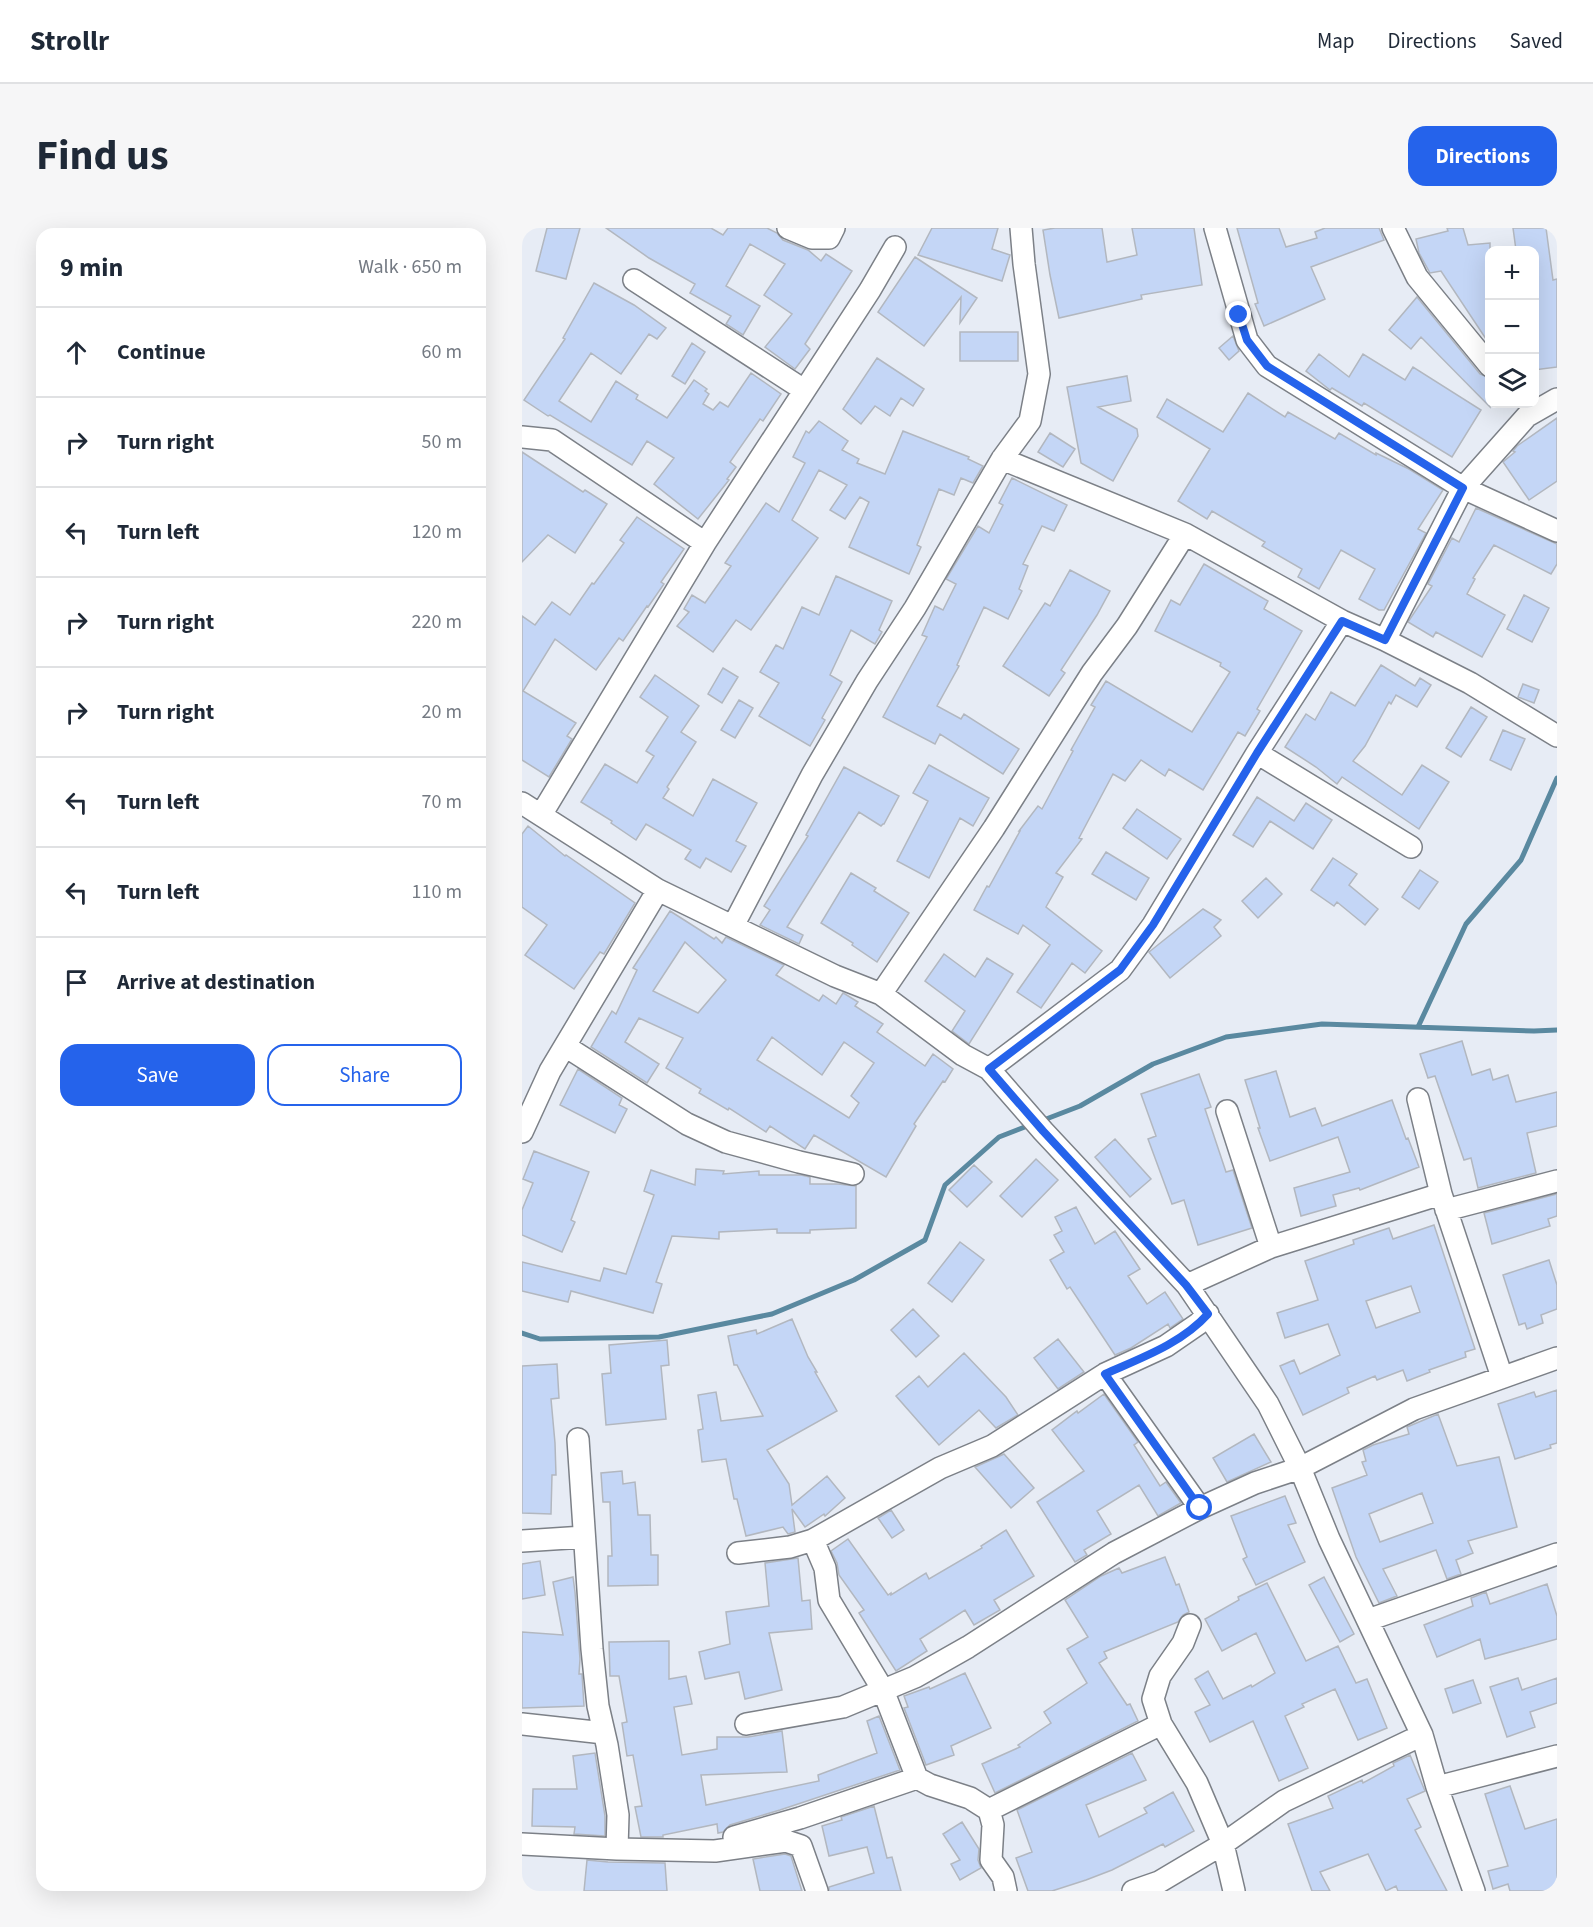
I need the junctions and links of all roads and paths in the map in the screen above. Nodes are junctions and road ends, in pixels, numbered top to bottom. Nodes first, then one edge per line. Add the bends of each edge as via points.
1 (788, 228) edge
2 (834, 228) edge
3 (1021, 228) edge
4 (1215, 228) edge
5 (1393, 228) edge
6 (895, 247) dead end
7 (634, 280) dead end
8 (1485, 360) edge
9 (804, 390) junction
10 (1555, 403) edge
11 (1522, 410) edge
12 (522, 437) edge
13 (1002, 459) junction
14 (1463, 488) junction
15 (1557, 531) edge
16 (1185, 534) junction
17 (705, 543) junction
18 (1342, 621) junction
19 (1385, 640) junction
20 (1557, 736) edge
21 (1257, 753) junction
22 (522, 803) edge
23 (542, 815) junction
24 (1411, 848) dead end
25 (658, 890) junction
26 (733, 926) junction
27 (881, 994) junction
28 (565, 1046) junction
29 (989, 1069) junction
30 (1418, 1099) dead end
31 (1227, 1112) dead end
32 (522, 1132) edge
33 (853, 1174) dead end
34 (1557, 1180) edge
35 (1444, 1202) junction
36 (1270, 1247) junction
37 (1186, 1285) junction
38 (1208, 1314) junction
39 (1557, 1358) edge
40 (1105, 1374) junction
41 (1502, 1377) junction
42 (578, 1439) dead end
43 (1300, 1468) junction
44 (1200, 1508) junction
45 (584, 1536) junction
46 (813, 1540) junction
47 (522, 1541) edge
48 (738, 1553) dead end
49 (1557, 1554) edge
50 (1368, 1620) junction
51 (1190, 1624) dead end
52 (883, 1690) junction
53 (522, 1724) edge
54 (747, 1724) dead end
55 (1161, 1724) junction
56 (604, 1733) junction
57 (1422, 1735) junction
58 (1557, 1756) edge
59 (917, 1778) junction
60 (1437, 1787) junction
61 (988, 1810) junction
62 (522, 1844) edge
63 (1223, 1844) junction
64 (617, 1849) junction
65 (715, 1851) junction
66 (817, 1891) edge
67 (1006, 1891) edge
68 (1133, 1891) edge
69 (1234, 1891) edge
70 (1474, 1891) edge

1 - 2 street via 812,238 829,238
3 - 13 street via 1039,374 1030,421
4 - 14 street via 1247,340 1267,366
5 - 8 street via 1417,277
6 - 9 street
7 - 9 street
9 - 17 street
10 - 11 street
11 - 14 street
12 - 17 street via 552,440
13 - 16 street
13 - 26 street via 812,775
14 - 15 street
14 - 19 street
16 - 18 street
16 - 27 street
17 - 23 street
18 - 19 street
18 - 21 street
19 - 20 street via 1470,683
21 - 24 street
21 - 29 street via 1153,925 1120,970
22 - 23 street
23 - 25 street
25 - 26 street
25 - 28 street
26 - 27 street
27 - 29 street
28 - 32 street
28 - 33 street via 687,1124 726,1142
29 - 37 street
30 - 35 street
31 - 36 street
34 - 35 street
35 - 36 street
35 - 41 street
36 - 37 street
37 - 38 street
38 - 40 street via 1166,1346
38 - 43 street via 1268,1404
39 - 41 street
40 - 44 street
40 - 46 street via 992,1446 940,1468
41 - 43 street via 1414,1409
42 - 45 street
43 - 44 street
43 - 50 street
44 - 52 street via 1114,1552 968,1647
45 - 47 street
45 - 56 street via 598,1706
46 - 48 street
46 - 52 street via 825,1568 829,1600
49 - 50 street
50 - 57 street
51 - 55 street via 1183,1643 1160,1676 1153,1699
52 - 54 street via 843,1707
52 - 59 street
53 - 56 street
55 - 61 street
55 - 63 street via 1197,1783
56 - 64 street via 618,1815
57 - 60 street
57 - 63 street via 1284,1801
58 - 60 street
59 - 61 street via 970,1798
59 - 65 street via 730,1839
60 - 70 street
61 - 67 street via 993,1825 991,1860 1003,1877
62 - 64 street
63 - 68 street via 1159,1882
63 - 69 street
64 - 65 street
65 - 66 street via 786,1840 801,1846

